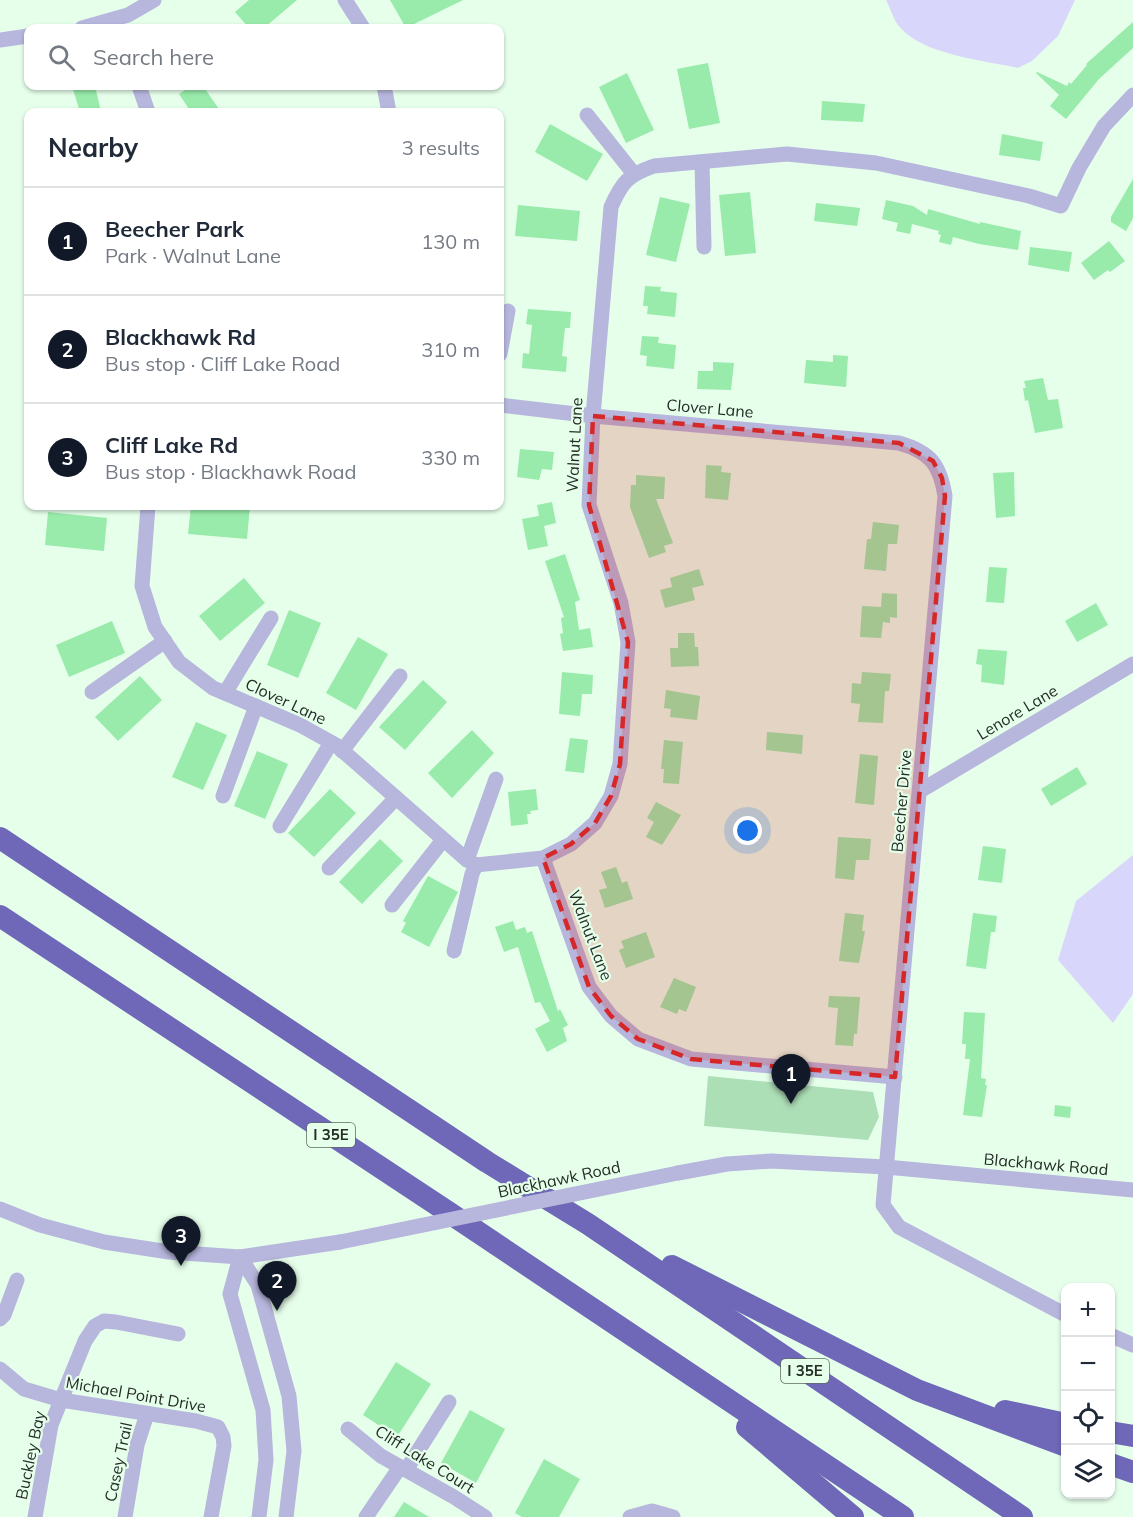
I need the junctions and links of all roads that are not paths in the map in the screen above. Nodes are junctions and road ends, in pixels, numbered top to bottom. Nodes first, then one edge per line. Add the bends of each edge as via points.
1 (154, 0) edge
2 (345, 0) edge
3 (120, 23) edge
4 (360, 24) edge
5 (24, 37) edge
6 (0, 40) edge
7 (140, 90) edge
8 (385, 90) edge
9 (1133, 95) edge
10 (147, 108) edge
11 (388, 108) edge
12 (587, 115) dead end
13 (702, 162) junction
14 (634, 174) junction
15 (704, 247) dead end
16 (508, 311) dead end
17 (504, 332) edge
18 (504, 405) edge
19 (593, 416) junction
20 (917, 448) joint
21 (148, 510) edge
22 (271, 618) dead end
23 (165, 641) junction
24 (1133, 664) edge
25 (400, 676) dead end
26 (92, 692) dead end
27 (225, 693) junction
28 (256, 706) junction
29 (337, 747) junction
30 (496, 778) dead end
31 (920, 791) junction
32 (223, 796) dead end
33 (396, 798) junction
34 (280, 826) dead end
35 (0, 838) edge
36 (443, 840) junction
37 (543, 858) junction
38 (471, 863) junction
39 (329, 868) dead end
40 (392, 905) dead end
41 (0, 916) edge
42 (454, 951) dead end
43 (894, 1077) junction
44 (886, 1167) junction
45 (1133, 1190) edge
46 (0, 1209) edge
47 (588, 1224) junction
48 (240, 1257) junction
49 (18, 1280) dead end
50 (1061, 1313) edge
51 (0, 1319) edge
52 (178, 1334) dead end
53 (1115, 1337) edge
54 (1133, 1345) edge
55 (662, 1354) junction
56 (0, 1369) edge
57 (917, 1390) junction
58 (61, 1401) junction
59 (449, 1402) dead end
60 (147, 1414) junction
61 (1061, 1423) edge
62 (348, 1430) dead end
63 (1115, 1433) edge
64 (1133, 1436) edge
65 (1062, 1445) edge
66 (1115, 1466) edge
67 (403, 1468) junction
68 (1133, 1472) edge
69 (480, 1516) edge
70 (35, 1517) edge
71 (125, 1517) edge
72 (212, 1517) edge
73 (259, 1517) edge
74 (286, 1517) edge
75 (366, 1517) edge
76 (630, 1517) edge
77 (673, 1517) edge
78 (853, 1517) edge
79 (903, 1517) edge
80 (1022, 1517) edge

1 - 3 street
2 - 4 street
5 - 6 street
7 - 10 street
8 - 11 street
9 - 13 street via 1104,126 1078,168 1061,206 876,163 782,154
12 - 14 street
13 - 14 street via 654,166
13 - 15 street
14 - 19 street, Walnut Lane via 620,188 612,207
16 - 17 street
18 - 19 street, Clover Lane
19 - 20 street, Clover Lane via 899,443
19 - 37 street, Walnut Lane via 590,505 621,603 628,642 620,764 611,796 595,823 571,844
20 - 31 street, Beecher Drive via 933,460 945,496
21 - 23 street, Clover Lane via 142,586 155,627
22 - 27 street
23 - 26 street
23 - 27 street, Clover Lane via 179,662
24 - 31 street, Lenore Lane
25 - 29 street
27 - 28 street, Clover Lane
28 - 29 street, Clover Lane via 300,724
28 - 32 street
29 - 33 street, Clover Lane
29 - 34 street
30 - 38 street
31 - 43 street, Beecher Drive
33 - 36 street, Clover Lane
33 - 39 street
35 - 47 highway, I 35E via 487,1162
36 - 38 street, Clover Lane
36 - 40 street
37 - 38 street
37 - 43 street, Walnut Lane via 589,987 611,1016 638,1039 691,1059
38 - 42 street via 472,874
41 - 55 highway, I 35E
43 - 44 street, Beecher Drive
44 - 45 street, Blackhawk Road
44 - 48 street, Blackhawk Road, bridge via 771,1161 727,1164 340,1242
44 - 50 street, Beecher Drive via 883,1205 899,1227
46 - 48 street, Blackhawk Road via 40,1225 104,1242
47 - 57 highway
47 - 80 highway, I 35E
48 - 73 street via 230,1294 263,1410 266,1460
48 - 74 street via 258,1286 288,1396 294,1451
49 - 51 street
52 - 58 street, Buckley Bay via 116,1322 105,1321 95,1326
53 - 54 street
55 - 78 highway
55 - 79 highway, I 35E
56 - 58 street, Michael Point Drive via 24,1389
57 - 61 highway
57 - 65 highway
58 - 60 street, Michael Point Drive
58 - 70 street, Buckley Bay via 51,1425
59 - 67 street
60 - 71 street, Casey Trail via 137,1445
60 - 72 street, Michael Point Drive via 218,1427 224,1446
62 - 67 street, Cliff Lake Court
63 - 64 highway
66 - 68 highway
67 - 69 street, Cliff Lake Court
67 - 75 street
76 - 77 street via 651,1511

